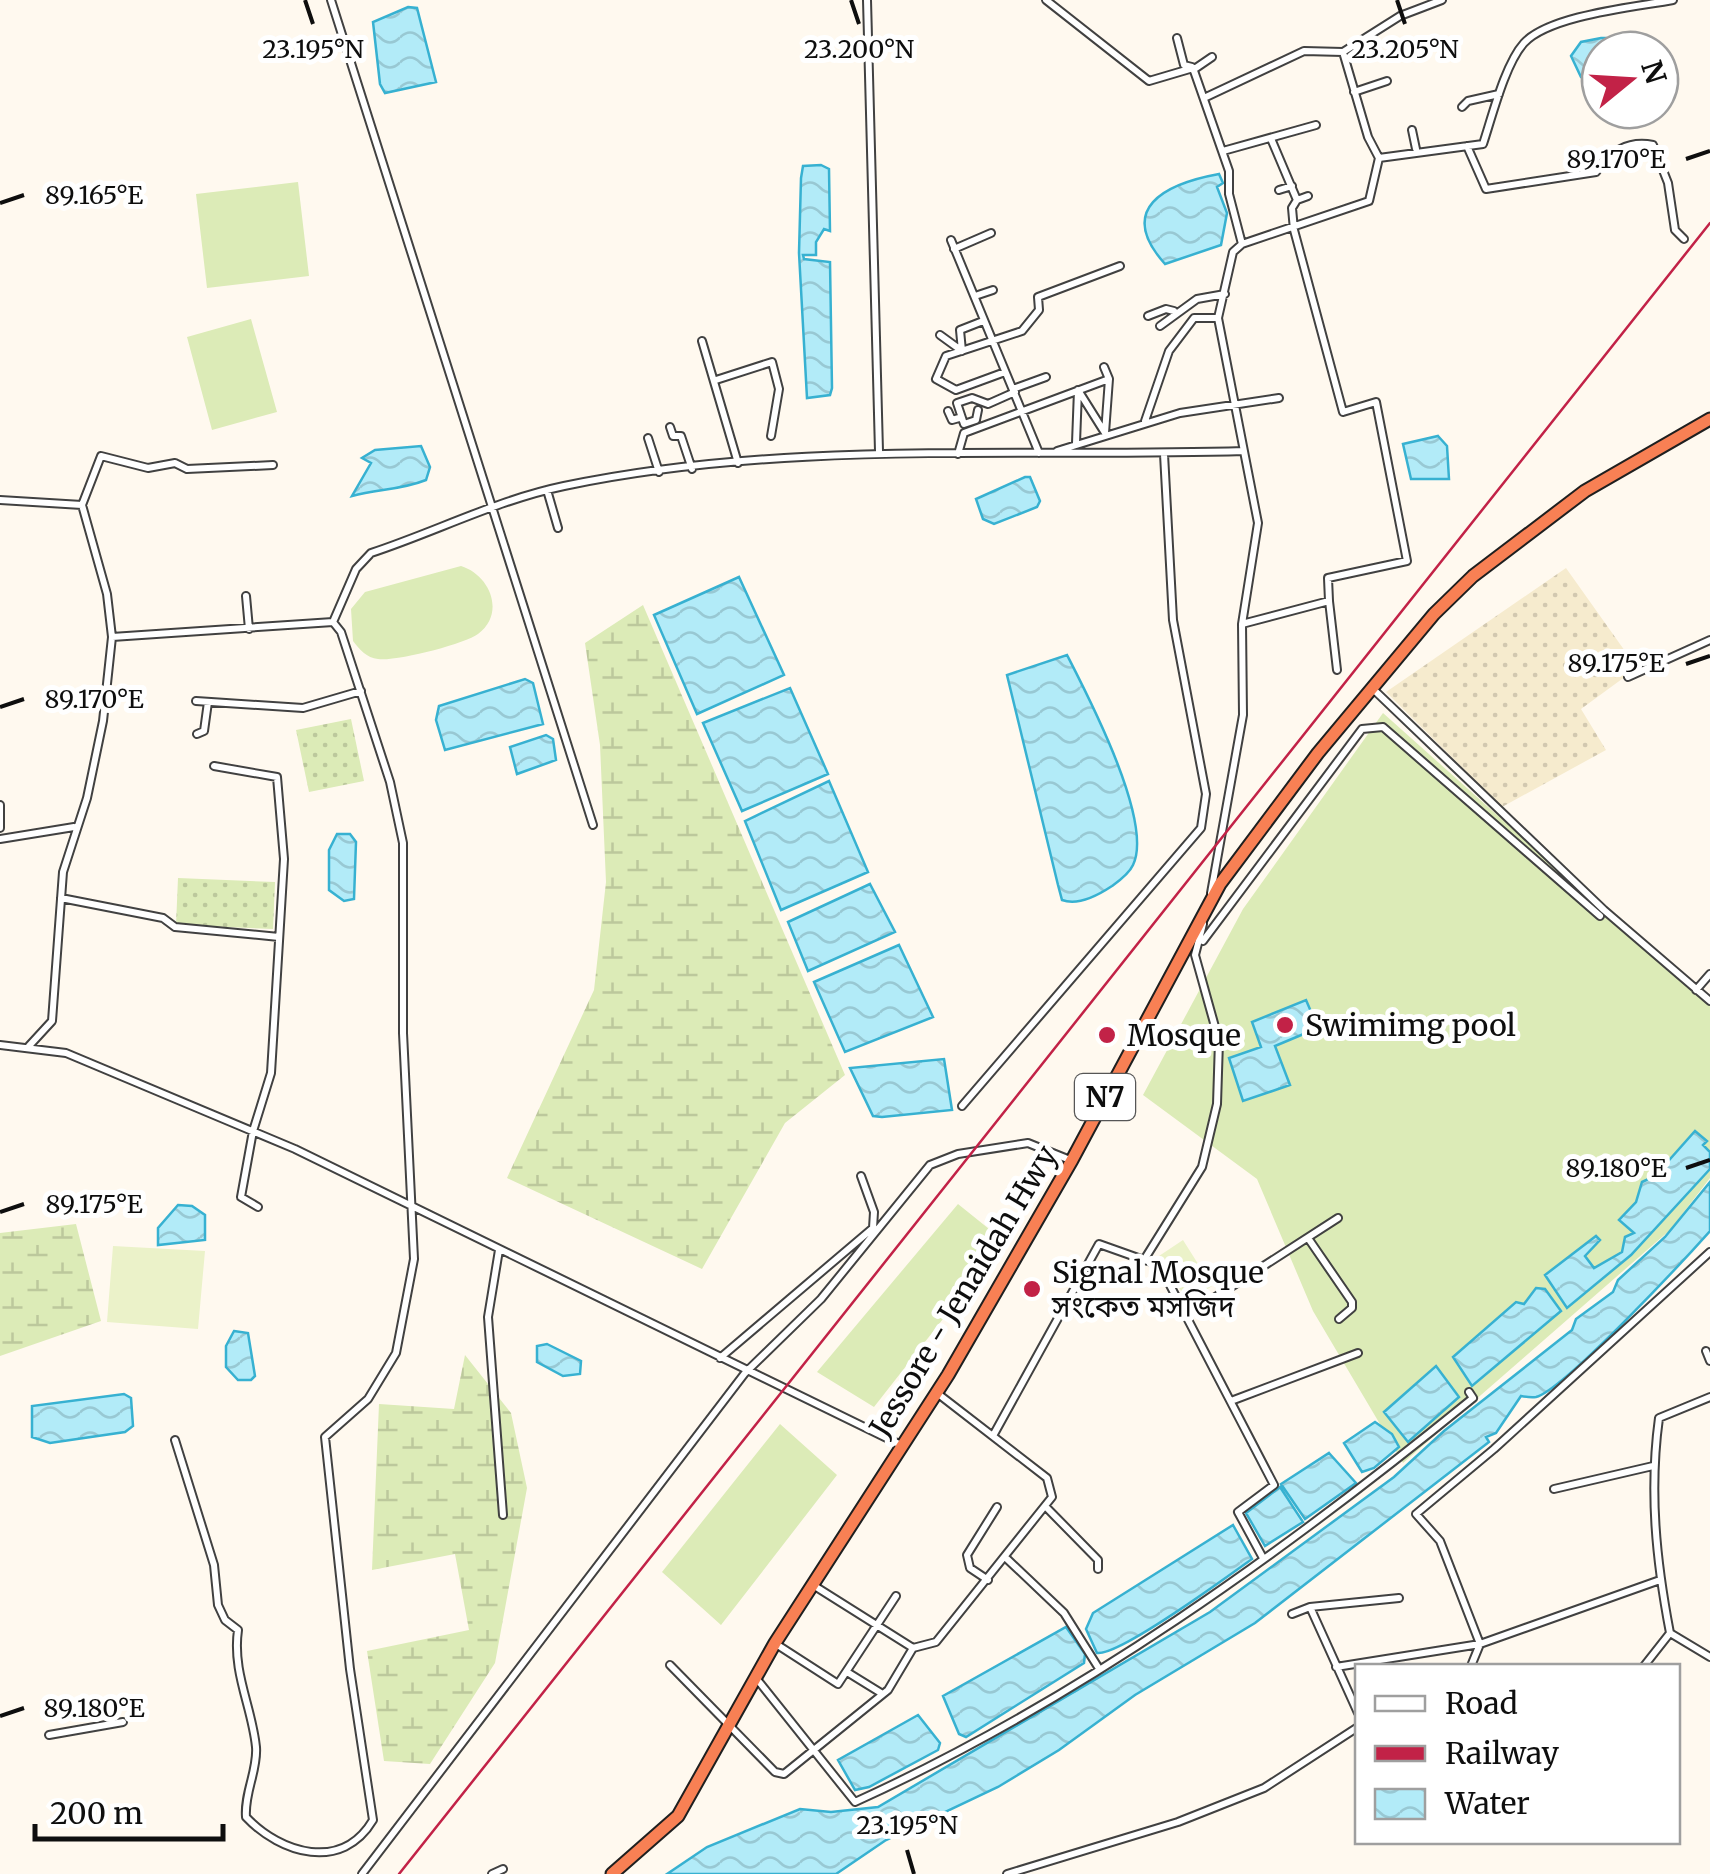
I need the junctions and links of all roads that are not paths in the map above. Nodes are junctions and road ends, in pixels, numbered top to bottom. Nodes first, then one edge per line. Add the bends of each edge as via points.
1 (331, 0) edge
2 (867, 0) edge
3 (1046, 0) edge
4 (1442, 0) edge
5 (1599, 0) edge
6 (1673, 0) edge
7 (1603, 13) junction
8 (1176, 38) dead end
9 (1343, 52) junction
10 (1212, 57) dead end
11 (1193, 69) junction
12 (1387, 82) dead end
13 (1354, 92) junction
14 (1500, 94) junction
15 (1204, 98) junction
16 (1462, 107) dead end
17 (1316, 125) dead end
18 (1412, 130) dead end
19 (1272, 141) junction
20 (1467, 146) junction
21 (1416, 149) junction
22 (1223, 151) junction
23 (1380, 158) junction
24 (1292, 186) junction
25 (1279, 190) dead end
26 (1308, 196) dead end
27 (1296, 200) junction
28 (1294, 230) junction
29 (991, 233) dead end
30 (1684, 239) dead end
31 (1242, 244) junction
32 (1120, 266) dead end
33 (993, 290) dead end
34 (1225, 294) junction
35 (975, 296) junction
36 (1174, 311) dead end
37 (1185, 315) dead end
38 (1148, 316) dead end
39 (1194, 318) junction
40 (1218, 318) junction
41 (983, 321) junction
42 (1160, 326) dead end
43 (940, 335) dead end
44 (992, 340) junction
45 (702, 341) dead end
46 (962, 351) junction
47 (1104, 367) dead end
48 (1005, 372) junction
49 (1046, 377) dead end
50 (1109, 379) junction
51 (716, 380) junction
52 (952, 389) junction
53 (1078, 390) junction
54 (1014, 391) junction
55 (1279, 398) dead end
56 (957, 403) junction
57 (1236, 403) junction
58 (978, 410) dead end
59 (1023, 410) junction
60 (948, 412) dead end
61 (960, 418) junction
62 (1710, 419) edge
63 (1145, 422) junction
64 (670, 427) dead end
65 (1105, 434) junction
66 (771, 436) dead end
67 (648, 438) dead end
68 (1076, 444) junction
69 (880, 451) junction
70 (1244, 452) junction
71 (1039, 453) junction
72 (1052, 453) junction
73 (958, 454) junction
74 (1164, 454) junction
75 (738, 464) junction
76 (274, 465) dead end
77 (692, 469) junction
78 (659, 472) junction
79 (547, 490) junction
80 (0, 500) edge
81 (82, 505) junction
82 (494, 508) junction
83 (558, 528) dead end
84 (246, 596) dead end
85 (1329, 601) junction
86 (333, 622) junction
87 (1242, 624) junction
88 (249, 629) junction
89 (112, 636) junction
90 (1710, 640) edge
91 (1337, 670) dead end
92 (1628, 677) dead end
93 (1371, 687) junction
94 (361, 691) junction
95 (196, 702) dead end
96 (208, 702) junction
97 (196, 734) dead end
98 (214, 766) dead end
99 (0, 805) edge
100 (593, 825) dead end
101 (0, 828) edge
102 (74, 828) junction
103 (0, 839) edge
104 (62, 898) junction
105 (1209, 903) junction
106 (1600, 916) dead end
107 (279, 937) junction
108 (1203, 941) dead end
109 (1710, 974) edge
110 (1696, 990) junction
111 (1710, 1001) edge
112 (0, 1046) edge
113 (28, 1047) junction
114 (962, 1106) dead end
115 (253, 1131) junction
116 (1072, 1160) junction
117 (861, 1176) dead end
118 (410, 1204) junction
119 (258, 1206) dead end
120 (1338, 1218) dead end
121 (1308, 1238) junction
122 (499, 1250) junction
123 (1710, 1252) edge
124 (1144, 1260) junction
125 (1186, 1316) junction
126 (1339, 1318) dead end
127 (1706, 1351) dead end
128 (1358, 1353) dead end
129 (720, 1358) junction
130 (1710, 1361) edge
131 (745, 1372) junction
132 (936, 1392) junction
133 (1470, 1392) dead end
134 (1710, 1397) edge
135 (1231, 1402) junction
136 (994, 1434) junction
137 (175, 1440) dead end
138 (901, 1445) junction
139 (1653, 1466) junction
140 (1554, 1489) dead end
141 (1045, 1506) junction
142 (998, 1507) dead end
143 (502, 1514) dead end
144 (1006, 1558) junction
145 (1263, 1558) junction
146 (1098, 1569) dead end
147 (988, 1580) junction
148 (1660, 1580) junction
149 (812, 1584) junction
150 (896, 1596) dead end
151 (1399, 1598) dead end
152 (1310, 1607) junction
153 (1292, 1614) dead end
154 (877, 1625) junction
155 (1670, 1632) junction
156 (775, 1643) junction
157 (1480, 1644) junction
158 (913, 1648) junction
159 (1710, 1657) edge
160 (1472, 1664) edge
161 (1646, 1664) edge
162 (670, 1666) dead end
163 (1098, 1667) junction
164 (1336, 1667) junction
165 (847, 1672) junction
166 (755, 1678) junction
167 (880, 1693) junction
168 (1355, 1707) edge
169 (122, 1722) dead end
170 (727, 1723) junction
171 (1355, 1729) edge
172 (49, 1735) dead end
173 (814, 1750) junction
174 (503, 1869) dead end
175 (362, 1874) edge
176 (492, 1874) edge
177 (612, 1874) edge
178 (1007, 1874) edge

1 - 82 street
2 - 69 street
3 - 11 street via 1149,81
4 - 9 street via 1400,16
5 - 7 street
6 - 7 street
7 - 14 street via 1555,25 1524,43
8 - 11 street via 1184,65
9 - 13 street
9 - 15 street via 1304,51
10 - 11 street
11 - 15 street
12 - 13 street
13 - 23 street
14 - 16 street
14 - 20 street via 1483,144
15 - 22 street
17 - 19 street
18 - 21 street
19 - 22 street
19 - 24 street
20 - 21 street
20 - 30 street via 1486,189 1596,172 1609,153 1654,145 1675,230
21 - 23 street
22 - 31 street
23 - 28 street via 1368,201
24 - 25 street
24 - 27 street
26 - 27 street
27 - 28 street
28 - 31 street
28 - 85 street via 1343,412 1376,402 1407,561 1328,578
29 - 35 street via 952,244
31 - 34 street
32 - 44 street via 1038,297 1039,310 1022,331
33 - 35 street
34 - 40 street
34 - 42 street via 1198,300
35 - 41 street
36 - 38 street
37 - 39 street
39 - 40 street
39 - 63 street via 1168,351
40 - 57 street
41 - 44 street
41 - 46 street via 960,330
43 - 46 street
44 - 46 street
44 - 48 street
45 - 51 street
46 - 52 street via 946,356 936,378
47 - 50 street
48 - 52 street
48 - 54 street
49 - 54 street
50 - 53 street
50 - 65 street
51 - 66 street via 772,362 779,388
51 - 75 street
52 - 56 street
53 - 59 street
53 - 65 street
53 - 68 street
54 - 56 street via 988,404 972,398
54 - 59 street
55 - 57 street
56 - 61 street
57 - 63 street
57 - 70 street
58 - 61 street via 976,420 964,424
59 - 71 street
59 - 73 street via 964,433
60 - 61 street via 952,420
62 - 93 highway, Jessore - Jenaidah Hwy / N7 via 1586,491 1473,576
63 - 65 street
64 - 77 street
65 - 68 street
67 - 78 street
68 - 72 street
69 - 73 street
69 - 75 street
70 - 74 street
70 - 87 street via 1258,523
71 - 72 street
71 - 73 street
72 - 74 street
74 - 114 street via 1173,620 1206,794 1200,828
75 - 77 street
76 - 81 street via 148,468 101,456
77 - 78 street
78 - 79 street
79 - 82 street
79 - 83 street
80 - 81 street
81 - 89 street via 108,594
82 - 86 street via 370,553
82 - 100 street
84 - 88 street
85 - 87 street
85 - 91 street
86 - 88 street
86 - 94 street
87 - 105 street via 1244,715
88 - 89 street
89 - 102 street via 103,721
90 - 92 street
93 - 105 highway, Jessore - Jenaidah Hwy / N7
93 - 110 street
94 - 96 street via 302,708
94 - 118 street via 403,843
95 - 96 street
96 - 97 street via 204,731
98 - 107 street via 277,777 284,859
99 - 101 street
102 - 103 street
102 - 104 street
104 - 107 street via 162,918 175,927
104 - 113 street via 52,1021
105 - 116 highway, Jessore - Jenaidah Hwy / N7
105 - 124 street via 1195,955 1220,1041 1216,1104 1202,1168
106 - 108 street via 1384,727 1362,729
107 - 115 street via 270,1073
109 - 110 street
110 - 111 street
112 - 113 street
113 - 115 street via 66,1053
115 - 118 street
115 - 119 street via 242,1197
116 - 131 street via 1028,1143 930,1165 821,1299
116 - 132 highway, Jessore - Jenaidah Hwy / N7
117 - 129 street via 873,1228
118 - 122 street
118 - 137 street via 414,1259 396,1353 368,1400 324,1437 373,1820 361,1840 327,1852 285,1849 246,1816 257,1749 240,1686 238,1630 218,1606 214,1565
120 - 121 street
121 - 125 street
121 - 126 street via 1352,1302
122 - 129 street
122 - 143 street via 488,1317
123 - 157 street via 1416,1514 1440,1541
124 - 125 street via 1159,1264
124 - 136 street via 1099,1244
125 - 135 street
127 - 130 street
128 - 135 street
129 - 131 street
131 - 138 street
131 - 175 street
132 - 136 street
132 - 138 highway, Jessore - Jenaidah Hwy / N7
133 - 145 street via 1473,1398
134 - 139 street via 1659,1418
135 - 145 street via 1274,1485 1238,1512
136 - 141 street via 1046,1478 1052,1497
138 - 149 highway, Jessore - Jenaidah Hwy / N7
139 - 140 street
139 - 148 street
141 - 144 street
141 - 146 street via 1098,1560
142 - 147 street via 967,1554 970,1568
144 - 147 street
144 - 163 street via 1064,1612
145 - 163 street
147 - 158 street via 936,1642
148 - 155 street
148 - 157 street
149 - 154 street
149 - 156 highway, Jessore - Jenaidah Hwy / N7
150 - 154 street
151 - 152 street
152 - 153 street
152 - 164 street
154 - 158 street
154 - 165 street
155 - 159 street
155 - 161 street
156 - 165 street via 838,1684
156 - 166 highway, Jessore - Jenaidah Hwy / N7
157 - 160 street
157 - 164 street
158 - 167 street
162 - 170 street
163 - 173 street via 855,1802
164 - 168 street
165 - 167 street
166 - 170 highway, Jessore - Jenaidah Hwy / N7
166 - 173 street
167 - 173 street
169 - 172 street
170 - 173 street via 775,1772 784,1774
170 - 177 highway, Jessore - Jenaidah Hwy / N7 via 678,1816
171 - 178 street via 1264,1788
174 - 176 street

